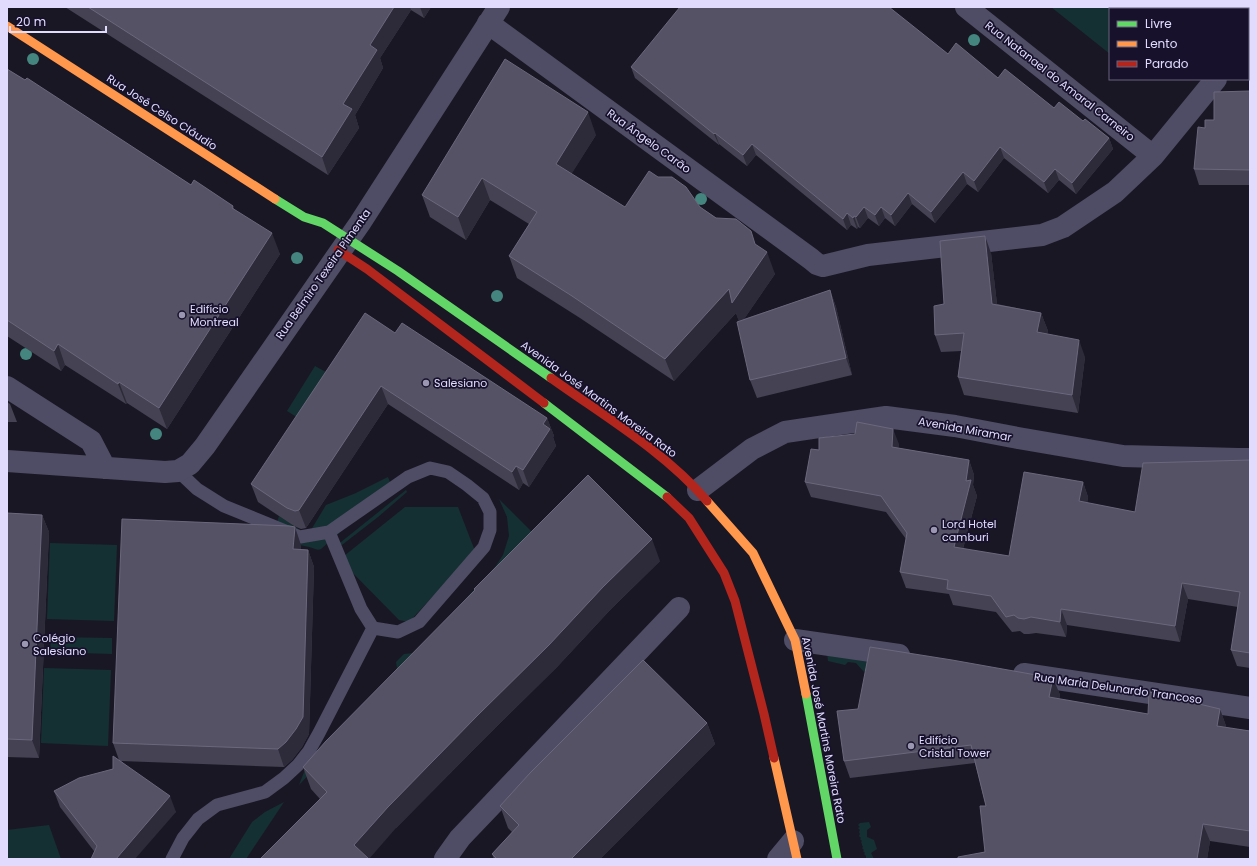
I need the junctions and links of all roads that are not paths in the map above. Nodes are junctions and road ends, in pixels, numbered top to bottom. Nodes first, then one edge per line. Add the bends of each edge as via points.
1 (966, 7) edge
2 (493, 15) edge
3 (7, 26) edge
4 (1215, 80) edge
5 (1153, 156) junction
6 (304, 218) junction
7 (314, 229) dead end
8 (339, 244) junction
9 (7, 387) edge
10 (1250, 459) edge
11 (7, 461) edge
12 (105, 468) junction
13 (178, 471) junction
14 (698, 490) junction
15 (329, 532) junction
16 (679, 608) dead end
17 (373, 628) junction
18 (795, 640) junction
19 (921, 659) edge
20 (1007, 671) edge
21 (1250, 708) edge
22 (795, 850) edge
23 (172, 859) edge
24 (446, 859) edge
25 (778, 859) edge
26 (837, 859) edge

1 - 5 street, Rua Natanael do Amaral Carneiro
2 - 5 street, Rua Ângelo Carão via 817,264 823,266 868,255 1042,235 1063,227 1115,192
2 - 8 street, Rua Belmiro Texeira Pimenta
3 - 6 street, Rua José Celso Cláudio
4 - 5 street, Rua Ângelo Carão
6 - 7 street, Rua José Celso Cláudio
6 - 8 street, Rua José Celso Cláudio via 323,223
8 - 13 street, Rua Belmiro Texeira Pimenta via 205,446 190,464
8 - 14 street, Avenida José Martins Moreira Rato via 398,271 662,457
8 - 22 street via 373,274 664,494 689,518 724,573 735,601
9 - 12 street via 91,441
10 - 14 street, Avenida Miramar via 1123,456 955,426 886,417 785,432 752,449
11 - 12 street
12 - 13 street
13 - 15 lane via 197,489 224,506 300,537
14 - 18 street, Avenida José Martins Moreira Rato via 753,553
15 - 17 lane via 362,609
15 - 17 lane via 408,477 430,468 448,472 467,485 483,498 490,512 490,530 484,547 419,622 398,632
16 - 24 street via 465,832
17 - 23 lane via 316,739 298,765 265,792 217,805 198,819 183,838
18 - 19 street
18 - 26 street, Avenida José Martins Moreira Rato
20 - 21 street, Rua Maria Delunardo Trancoso
22 - 25 street

